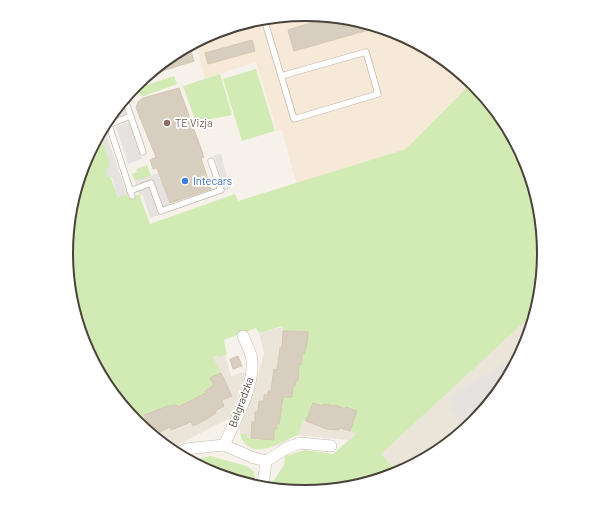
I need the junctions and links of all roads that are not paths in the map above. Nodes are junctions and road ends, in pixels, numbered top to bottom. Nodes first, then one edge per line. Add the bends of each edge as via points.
1 (266, 24) edge
2 (281, 76) junction
3 (127, 105) edge
4 (131, 116) junction
5 (112, 124) edge
6 (110, 128) edge
7 (143, 152) dead end
8 (211, 161) dead end
9 (243, 336) dead end
10 (224, 445) junction
11 (331, 446) dead end
12 (182, 451) edge
13 (266, 461) junction
14 (262, 482) edge

1 - 2 lane
2 - 2 lane via 294,119 378,94 366,52
3 - 4 lane
4 - 5 lane
4 - 7 lane
6 - 8 lane via 131,193 151,182 161,211 221,190
9 - 10 street, Belgradzka via 252,358 252,370 245,398
10 - 12 street
10 - 13 street
11 - 13 street via 300,443
13 - 14 street

